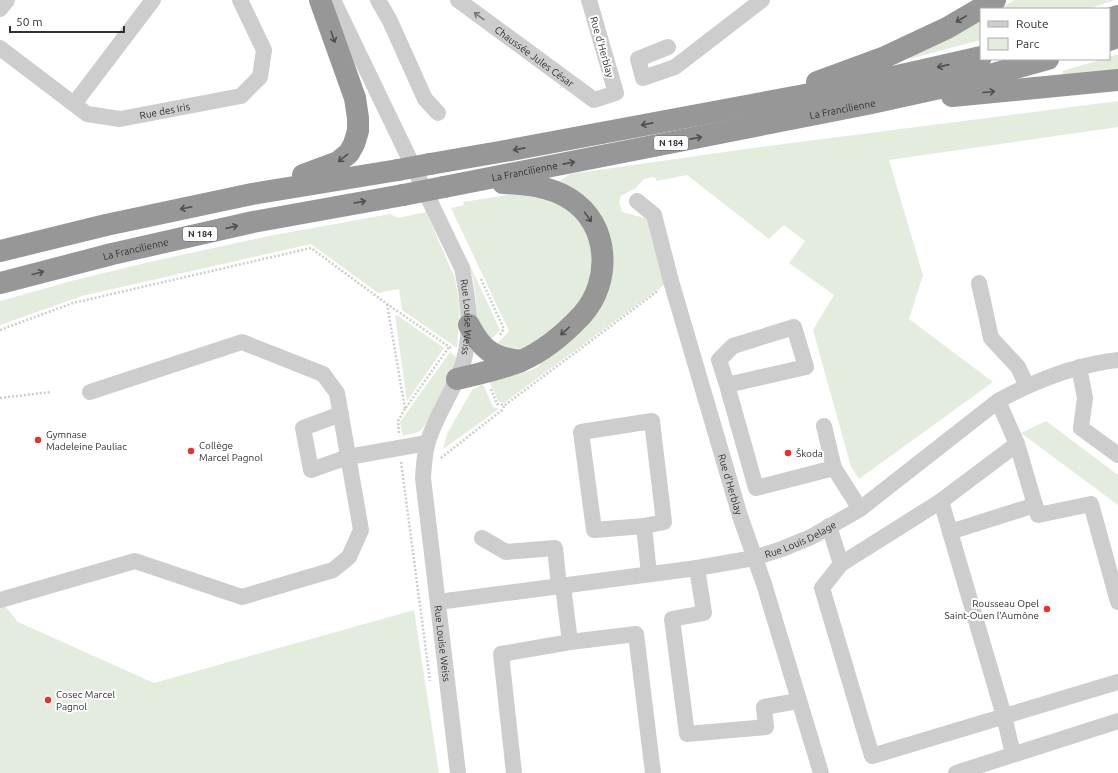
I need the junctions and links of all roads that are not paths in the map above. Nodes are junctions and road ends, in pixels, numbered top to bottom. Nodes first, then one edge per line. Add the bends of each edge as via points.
1 (7, 0) edge
2 (153, 0) edge
3 (240, 0) edge
4 (320, 0) edge
5 (333, 0) edge
6 (378, 0) edge
7 (458, 0) edge
8 (589, 0) edge
9 (762, 0) edge
10 (995, 0) edge
11 (981, 8) edge
12 (0, 9) edge
13 (980, 9) edge
14 (668, 47) dead end
15 (0, 48) edge
16 (980, 57) edge
17 (1044, 60) edge
18 (1118, 80) edge
19 (616, 93) joint
20 (768, 102) junction
21 (74, 104) junction
22 (867, 104) junction
23 (438, 113) dead end
24 (476, 181) junction
25 (252, 194) junction
26 (637, 201) dead end
27 (0, 251) edge
28 (0, 283) edge
29 (979, 283) dead end
30 (469, 325) junction
31 (1118, 360) edge
32 (522, 361) junction
33 (1080, 367) junction
34 (457, 379) junction
35 (727, 385) junction
36 (1027, 386) junction
37 (90, 392) dead end
38 (998, 401) junction
39 (341, 414) junction
40 (824, 426) dead end
41 (427, 443) junction
42 (1017, 444) junction
43 (1118, 455) edge
44 (348, 457) junction
45 (834, 468) junction
46 (940, 501) junction
47 (1035, 505) junction
48 (860, 509) junction
49 (644, 526) junction
50 (829, 526) junction
51 (950, 532) junction
52 (482, 538) dead end
53 (754, 558) junction
54 (841, 564) junction
55 (696, 568) junction
56 (649, 574) junction
57 (561, 586) junction
58 (0, 600) edge
59 (438, 602) junction
60 (1118, 602) edge
61 (570, 642) junction
62 (1118, 682) edge
63 (798, 701) junction
64 (1004, 716) junction
65 (1118, 721) edge
66 (1013, 754) junction
67 (458, 773) edge
68 (514, 773) edge
69 (653, 773) edge
70 (821, 773) edge
71 (956, 773) edge

1 - 12 street
2 - 21 street
3 - 21 street, Rue des Iris via 264,50 260,77 241,96 120,119 87,114
4 -> 25 highway via 355,98 358,131 354,144 349,153 338,162
5 - 30 street, Rue Louise Weiss via 462,268 468,296
6 - 23 street via 422,94
19 -> 7 street, Chaussée Jules César via 594,100
8 - 19 street, Rue d'Herblay
9 - 14 street via 675,67 643,78 638,59
10 -> 11 highway
13 -> 20 highway via 947,28 885,57
15 - 21 street, Rue des Iris
16 -> 20 highway, La Francilienne / N 184
17 - 22 highway, La Francilienne / N 184 via 949,86
22 -> 18 highway
20 -> 25 highway, La Francilienne / N 184, bridge via 505,151
24 -> 22 highway, La Francilienne / N 184
28 -> 24 highway, La Francilienne / N 184, bridge via 253,222
24 -> 32 highway via 539,186 555,191 580,206 601,242 602,274 595,296 588,307 562,334
25 -> 27 highway, La Francilienne / N 184
26 - 53 street, Rue d'Herblay via 654,215 671,281
29 - 36 street via 991,338 1018,367
30 - 32 highway via 476,337 494,355
30 - 34 street, Rue Louise Weiss
31 - 33 street, Rue Louis Delage
32 - 34 highway
33 - 36 street, Rue Louis Delage
33 - 43 street via 1085,398 1081,428
34 - 41 street, Rue Louise Weiss
35 - 35 street via 806,366 794,327 733,346 719,360
35 - 45 street via 756,488
36 - 38 street, Rue Louis Delage
37 - 39 street via 242,342 324,374 337,393
38 - 42 street
38 - 48 street, Rue Louis Delage
39 - 44 street
39 - 44 street via 304,428 311,470
40 - 45 street
41 - 44 street
41 - 59 street, Rue Louise Weiss via 423,478
42 - 46 street
42 - 47 street
44 - 58 street via 361,530 350,557 333,570 242,597 135,562
45 - 48 street
46 - 51 street
46 - 54 street
47 - 51 street
47 - 60 street via 1038,515 1091,504
48 - 50 street, Rue Louis Delage
49 - 49 street via 664,522 652,421 581,432 594,530
49 - 56 street
50 - 53 street, Rue Louis Delage via 797,543
50 - 54 street
51 - 64 street
52 - 57 street via 506,552 555,548
53 - 55 street, Rue Louis Delage
53 - 63 street, Rue d'Herblay
54 - 64 street via 822,588 872,756
55 - 56 street, Rue Louis Delage
55 - 63 street via 704,614 672,619 687,734 766,727 764,708
56 - 57 street, Rue Louis Delage
57 - 59 street, Rue Louis Delage
57 - 61 street
59 - 67 street, Rue Louise Weiss
61 - 68 street via 501,654
61 - 69 street via 636,634
62 - 64 street
63 - 70 street, Rue d'Herblay
64 - 66 street
65 - 66 street
66 - 71 street

